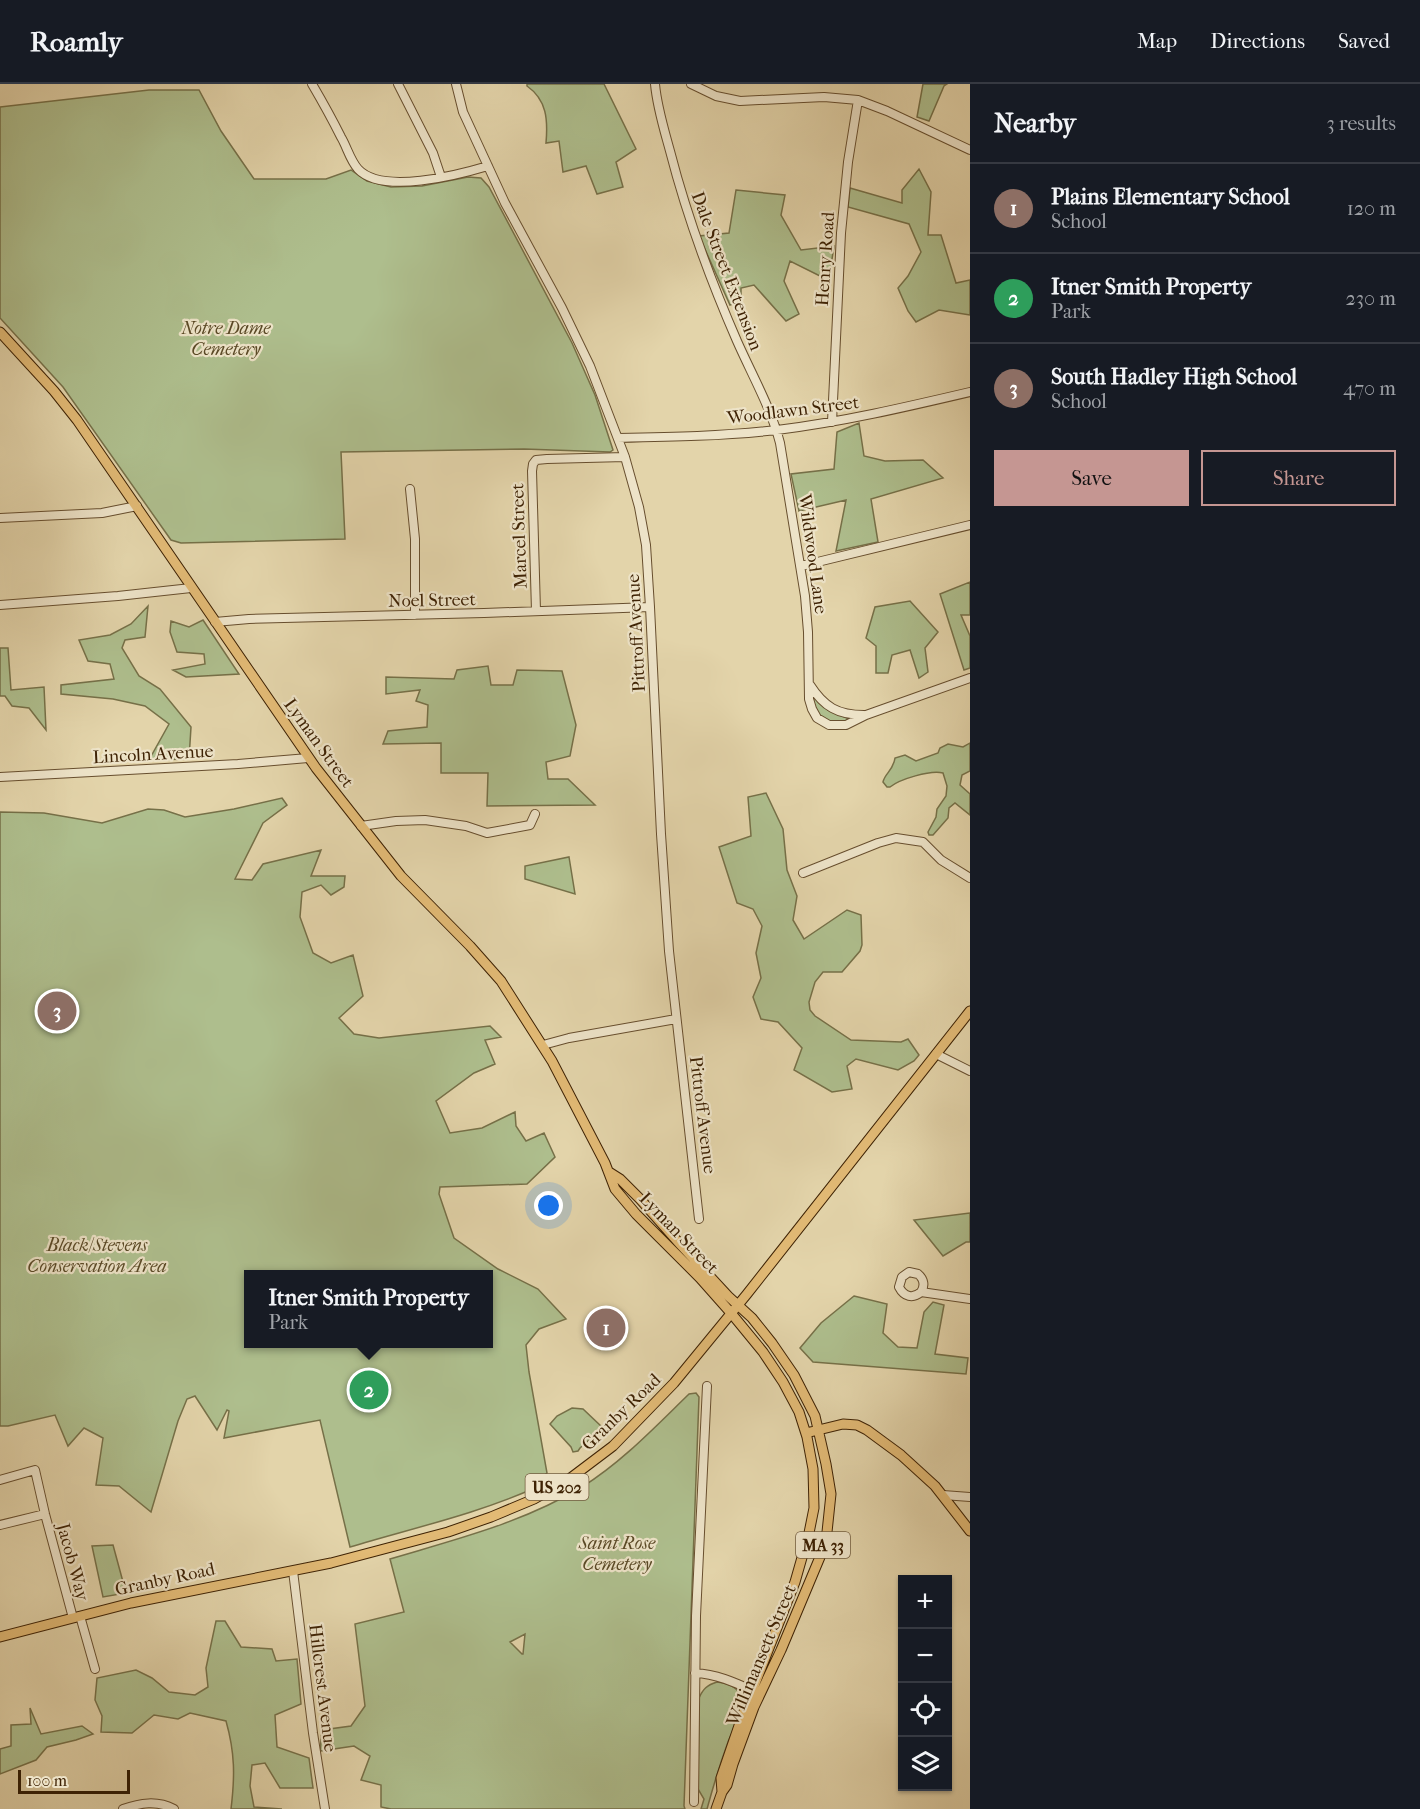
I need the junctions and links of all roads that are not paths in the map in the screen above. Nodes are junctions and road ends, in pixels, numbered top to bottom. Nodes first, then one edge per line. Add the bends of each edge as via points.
1 (312, 84) edge
2 (398, 84) edge
3 (456, 84) edge
4 (655, 84) edge
5 (691, 84) edge
6 (858, 100) junction
7 (970, 150) edge
8 (488, 166) junction
9 (441, 177) junction
10 (0, 332) edge
11 (970, 392) edge
12 (832, 422) junction
13 (777, 430) junction
14 (618, 438) junction
15 (625, 457) junction
16 (410, 489) dead end
17 (137, 506) junction
18 (0, 518) edge
19 (970, 525) edge
20 (801, 566) junction
21 (191, 588) junction
22 (0, 605) edge
23 (650, 607) junction
24 (536, 610) junction
25 (415, 615) junction
26 (215, 622) junction
27 (970, 678) edge
28 (810, 684) junction
29 (866, 716) junction
30 (308, 758) junction
31 (0, 777) edge
32 (535, 814) dead end
33 (361, 826) junction
34 (802, 873) dead end
35 (970, 878) edge
36 (970, 1011) edge
37 (676, 1019) junction
38 (543, 1045) junction
39 (936, 1054) junction
40 (970, 1071) edge
41 (609, 1172) junction
42 (699, 1219) dead end
43 (921, 1292) dead end
44 (970, 1299) edge
45 (738, 1305) junction
46 (731, 1313) junction
47 (707, 1386) dead end
48 (819, 1429) junction
49 (806, 1432) junction
50 (0, 1480) edge
51 (943, 1495) junction
52 (970, 1497) edge
53 (45, 1514) junction
54 (0, 1525) edge
55 (970, 1531) edge
56 (293, 1571) junction
57 (77, 1616) junction
58 (0, 1637) edge
59 (95, 1669) dead end
60 (695, 1673) junction
61 (757, 1693) junction
62 (694, 1802) dead end
63 (123, 1809) edge
64 (174, 1809) edge
65 (325, 1809) edge
66 (716, 1809) edge

1 - 9 street via 353,163 364,174 399,182
2 - 9 street
3 - 8 street, Pittroff Avenue via 463,112
4 - 13 street, Dale Street Extension via 694,236
5 - 6 street via 716,96 740,101 824,97
6 - 7 street
6 - 12 street, Henry Road via 841,233
8 - 9 street
8 - 14 street, Pittroff Avenue via 585,355
10 - 17 main road, Lyman Street / MA 33 via 60,398
11 - 12 street, Woodlawn Street
12 - 13 street, Woodlawn Street
13 - 14 street, Woodlawn Street
13 - 20 street, Wildwood Lane
14 - 15 street, Pittroff Avenue
15 - 23 street, Pittroff Avenue via 644,532
15 - 24 street, Marcel Street via 535,462 532,471
16 - 25 street via 415,539
17 - 18 street via 102,513
17 - 21 main road, Lyman Street / MA 33
19 - 20 street
20 - 28 street, Wildwood Lane
21 - 22 street
21 - 26 main road, Lyman Street / MA 33
23 - 24 street, Noel Street
23 - 37 street, Pittroff Avenue via 662,858
24 - 25 street, Noel Street
25 - 26 street, Noel Street
26 - 30 main road, Lyman Street / MA 33
27 - 29 street, Wildwood Lane
28 - 29 street, Wildwood Lane via 833,710
28 - 29 street, Wildwood Lane via 812,709 825,723 840,726
30 - 31 street, Lincoln Avenue
30 - 33 main road, Lyman Street / MA 33
32 - 33 street via 530,825 488,833 425,819
33 - 38 main road, Lyman Street / MA 33 via 401,876 487,964
34 - 35 street via 896,838 923,842 941,860
36 - 39 main road, Granby Road / US 202
37 - 38 street
37 - 42 street, Pittroff Avenue
38 - 41 main road, Lyman Street / MA 33
39 - 40 street
39 - 45 main road, Granby Road / US 202
41 - 45 main road, Lyman Street / MA 33 via 640,1198
41 - 46 main road, Lyman Street / MA 33 via 615,1189 636,1214
43 - 44 street
45 - 46 main road, Granby Road / US 202
45 - 48 main road, Willimansett Street / MA 33 via 794,1375
46 - 49 main road, Willimansett Street / MA 33 via 783,1383 800,1412
46 - 56 main road, Granby Road / US 202 via 634,1426 602,1456 562,1484 470,1525
47 - 60 street
48 - 49 main road
48 - 51 main road via 850,1424 867,1430 901,1455
48 - 61 main road, Willimansett Street / MA 33 via 831,1494 827,1532 811,1581
49 - 61 main road, Willimansett Street / MA 33 via 813,1484 809,1533
50 - 53 street, Jacob Way via 35,1470
51 - 52 street
51 - 55 main road
53 - 54 street, Jacob Way
53 - 57 street, Jacob Way
56 - 57 main road, Granby Road / US 202
56 - 65 street, Hillcrest Avenue
57 - 58 main road, Granby Road / US 202
57 - 59 street, Jacob Way
60 - 61 street via 727,1679
60 - 62 street
61 - 66 main road, Willimansett Street / MA 33 via 721,1778 722,1792
63 - 64 street via 150,1803

